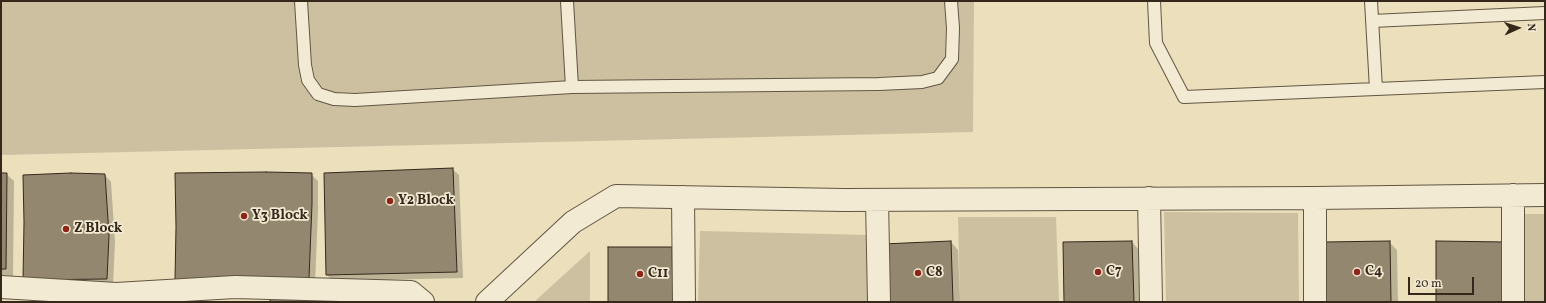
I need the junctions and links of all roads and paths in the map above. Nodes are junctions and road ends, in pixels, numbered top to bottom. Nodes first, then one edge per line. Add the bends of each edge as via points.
1 (301, 1) edge
2 (567, 1) edge
3 (951, 1) edge
4 (1154, 1) edge
5 (1371, 1) edge
6 (1545, 13) edge
7 (1372, 22) junction
8 (1545, 82) edge
9 (572, 87) junction
10 (1376, 89) junction
11 (1513, 195) junction
12 (1545, 195) edge
13 (683, 197) junction
14 (1149, 198) junction
15 (1315, 198) junction
16 (877, 200) junction
17 (1, 287) edge
18 (116, 298) edge
19 (424, 302) edge
20 (487, 302) edge
21 (684, 302) edge
22 (879, 302) edge
23 (1151, 302) edge
24 (1316, 302) edge
25 (1512, 302) edge

1 - 9 lane via 308,80 318,94 323,96 355,100
2 - 9 lane
3 - 9 lane via 952,59 938,78 922,82
4 - 10 lane via 1156,44 1184,97
5 - 7 lane
6 - 7 lane
7 - 10 lane
8 - 10 lane
11 - 12 street
11 - 15 street
11 - 25 street
13 - 16 street
13 - 20 street via 616,196 573,222
13 - 21 street
14 - 15 street
14 - 16 street
14 - 23 street
15 - 24 street
16 - 22 street
17 - 18 street
18 - 19 street via 235,287 411,292

